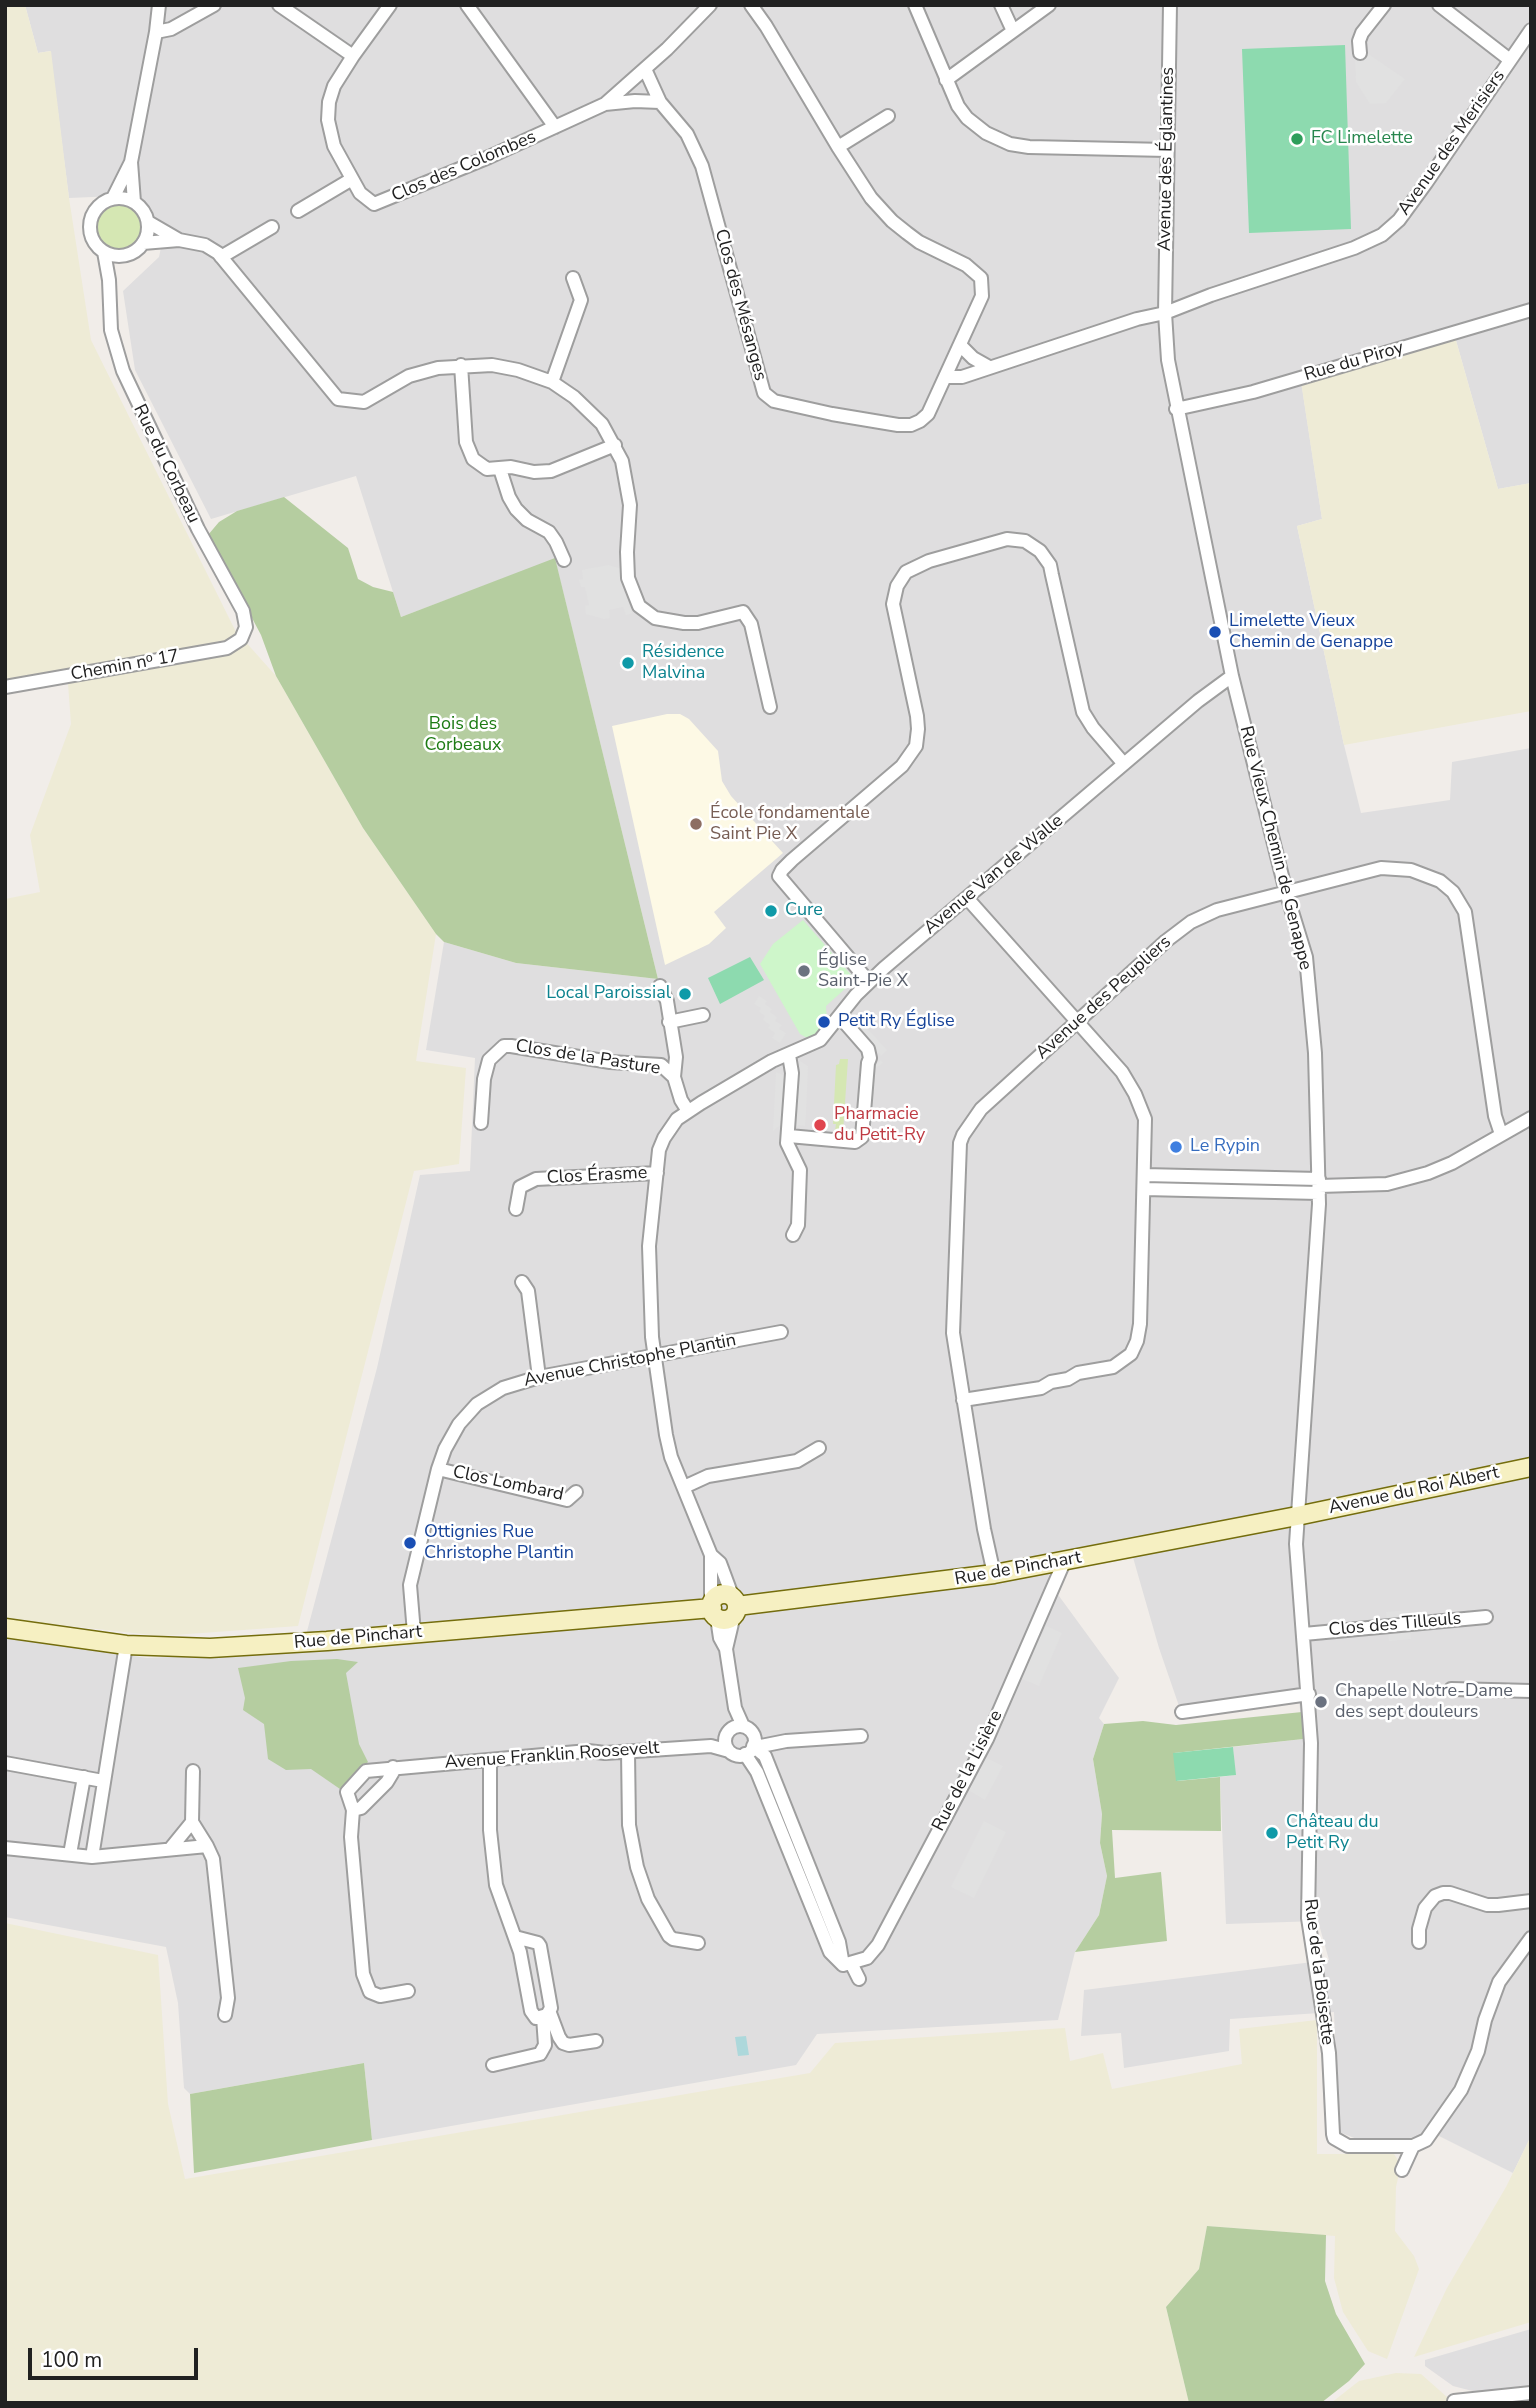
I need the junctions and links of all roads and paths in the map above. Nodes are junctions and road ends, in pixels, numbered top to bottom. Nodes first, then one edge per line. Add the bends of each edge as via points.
1 (159, 5) edge
2 (214, 5) edge
3 (279, 5) edge
4 (390, 5) edge
5 (467, 5) edge
6 (710, 5) edge
7 (751, 5) edge
8 (915, 5) edge
9 (1001, 5) edge
10 (1049, 5) edge
11 (1170, 5) edge
12 (1384, 5) edge
13 (1439, 5) edge
14 (1531, 30) edge
15 (1013, 31) junction
16 (156, 32) junction
17 (1360, 53) dead end
18 (353, 56) junction
19 (1510, 60) junction
20 (645, 69) junction
21 (946, 80) junction
22 (660, 102) junction
23 (604, 104) junction
24 (888, 116) dead end
25 (555, 127) junction
26 (838, 147) junction
27 (1167, 150) junction
28 (131, 162) junction
29 (352, 179) junction
30 (113, 198) junction
31 (134, 202) junction
32 (298, 211) dead end
33 (148, 222) junction
34 (272, 227) dead end
35 (179, 240) junction
36 (143, 243) junction
37 (104, 252) junction
38 (122, 256) junction
39 (221, 257) junction
40 (573, 278) dead end
41 (110, 280) junction
42 (1531, 310) edge
43 (1164, 313) junction
44 (960, 345) junction
45 (461, 365) junction
46 (989, 368) junction
47 (946, 377) junction
48 (552, 382) junction
49 (1176, 409) junction
50 (615, 444) junction
51 (500, 469) junction
52 (564, 560) dead end
53 (241, 639) joint
54 (1232, 676) junction
55 (5, 687) edge
56 (770, 707) dead end
57 (1125, 764) junction
58 (1286, 892) junction
59 (967, 898) junction
60 (869, 982) junction
61 (660, 986) dead end
62 (703, 1015) dead end
63 (840, 1017) junction
64 (669, 1022) junction
65 (1076, 1023) junction
66 (789, 1055) junction
67 (674, 1077) junction
68 (688, 1111) junction
69 (1531, 1118) edge
70 (481, 1123) dead end
71 (1501, 1134) junction
72 (789, 1136) junction
73 (657, 1172) junction
74 (1144, 1175) junction
75 (1234, 1176) junction
76 (1319, 1186) junction
77 (1143, 1189) junction
78 (1233, 1190) junction
79 (516, 1209) dead end
80 (793, 1235) dead end
81 (522, 1282) dead end
82 (781, 1332) dead end
83 (656, 1356) junction
84 (539, 1377) junction
85 (963, 1400) junction
86 (819, 1448) dead end
87 (1531, 1467) edge
88 (438, 1469) junction
89 (684, 1487) junction
90 (576, 1492) dead end
91 (1297, 1516) junction
92 (711, 1555) junction
93 (1064, 1562) junction
94 (994, 1574) junction
95 (724, 1608) junction
96 (1486, 1617) dead end
97 (5, 1628) edge
98 (414, 1633) junction
99 (1304, 1634) junction
100 (126, 1645) junction
101 (1451, 1689) dead end
102 (1531, 1691) edge
103 (1309, 1694) junction
104 (1182, 1712) dead end
105 (732, 1736) junction
106 (861, 1736) dead end
107 (776, 1742) junction
108 (752, 1745) junction
109 (628, 1752) junction
110 (765, 1756) junction
111 (490, 1761) junction
112 (5, 1763) edge
113 (393, 1767) junction
114 (192, 1771) dead end
115 (84, 1777) junction
116 (103, 1782) junction
117 (353, 1810) junction
118 (191, 1822) junction
119 (207, 1846) junction
120 (5, 1848) edge
121 (170, 1849) junction
122 (70, 1854) junction
123 (92, 1857) junction
124 (1531, 1901) edge
125 (515, 1937) junction
126 (1531, 1938) edge
127 (1419, 1942) dead end
128 (698, 1943) dead end
129 (847, 1964) junction
130 (859, 1979) dead end
131 (408, 1991) dead end
132 (225, 2015) dead end
133 (547, 2015) junction
134 (596, 2041) dead end
135 (493, 2065) dead end
136 (1413, 2147) junction
137 (1402, 2170) dead end
138 (1528, 2395) edge
139 (1454, 2401) edge

1 - 16 street, Rue du Corbeau
2 - 16 street via 171,29
3 - 18 street
4 - 18 street, Clos des Colombes
5 - 25 street, Clos des Colombes
6 - 20 street
7 - 26 street, Clos des Mésanges
8 - 21 street
9 - 15 street
10 - 15 street
11 - 27 street, Avenue des Églantines
12 - 17 street via 1362,33
13 - 19 street
14 - 19 street, Avenue des Merisiers
15 - 21 street
16 - 28 street, Rue du Corbeau
18 - 29 street, Clos des Colombes via 334,86 328,120 334,146
19 - 43 street, Avenue des Merisiers via 1399,220 1382,235
20 - 22 street, Clos des Mésanges
20 - 23 street
21 - 27 street via 967,118 1010,144
22 - 23 street
22 - 47 street, Clos des Mésanges via 687,134 702,166 767,397 832,414 911,425 928,414
23 - 25 street, Clos des Colombes
24 - 26 street
25 - 29 street, Clos des Colombes via 380,203 365,198
26 - 44 street, Clos des Mésanges via 892,221 981,278 982,296
27 - 43 street, Avenue des Églantines
28 - 30 street, Rue du Corbeau
28 - 31 street, Rue du Corbeau
29 - 32 street
30 - 31 street
30 - 37 street, Rue du Corbeau via 102,203 90,221 94,243
31 - 33 street
33 - 35 street
33 - 36 street
34 - 39 street
35 - 36 street
35 - 39 street via 205,245
36 - 38 street
37 - 38 street
37 - 41 street, Rue du Corbeau
38 - 41 street, Rue du Corbeau
39 - 45 street via 338,399 365,402 409,376
40 - 48 street via 581,300
41 - 53 street, Rue du Corbeau via 111,330 122,371 243,611 247,621
42 - 49 street, Rue du Piroy via 1253,392
43 - 46 street
43 - 49 street, Rue Vieux Chemin de Genappe
44 - 46 street
44 - 47 street, Clos des Mésanges
45 - 48 street via 492,365
45 - 51 street via 467,448 487,470
46 - 47 street
48 - 50 street via 591,411
49 - 54 street, Rue Vieux Chemin de Genappe
50 - 51 street via 551,471
50 - 56 street via 629,491 628,578 639,606 651,616 698,623 743,612 751,624
51 - 52 street via 516,509 549,532
53 - 55 street, Chemin nᵒ 17 via 221,650
54 - 57 street, Avenue Van de Walle
54 - 58 street, Rue Vieux Chemin de Genappe
57 - 59 street, Avenue Van de Walle
57 - 60 street via 1083,712 1052,575 1034,546 1025,541 993,541 918,564 899,581 893,604 917,716 916,746 902,766 779,876
58 - 65 street, Avenue des Peupliers via 1227,906 1191,922
58 - 71 street, Avenue des Peupliers via 1390,867 1421,872 1453,892 1465,912
58 - 76 street, Rue Vieux Chemin de Genappe via 1306,957 1315,1053
59 - 60 street, Avenue Van de Walle
59 - 65 street
60 - 63 street, Avenue Van de Walle
61 - 64 street
62 - 64 street
63 - 66 street, Avenue Van de Walle via 820,1041
63 - 72 street via 868,1049 870,1058 862,1136 855,1142
64 - 67 street via 677,1057
65 - 74 street via 1122,1072 1135,1094 1145,1119
65 - 85 street, Avenue des Peupliers via 981,1109 960,1143 953,1325
66 - 68 street, Avenue Van de Walle via 763,1065
66 - 72 street
67 - 68 street, Clos de la Pasture
67 - 70 street, Clos de la Pasture via 660,1065 504,1046 486,1069
68 - 73 street, Avenue Van de Walle via 664,1138
69 - 71 street
71 - 76 street via 1439,1170 1408,1179
72 - 80 street via 788,1145 800,1170 798,1225
73 - 79 street, Clos Érasme via 536,1179 520,1187
73 - 83 street, Avenue Van de Walle via 648,1255
74 - 75 street
74 - 77 street
75 - 76 street
75 - 78 street
76 - 78 street
76 - 91 street, Rue Vieux Chemin de Genappe
77 - 78 street
77 - 85 street via 1140,1324 1131,1354 1113,1367 1078,1373 1041,1388
81 - 84 street via 528,1292
82 - 83 street, Avenue Christophe Plantin
83 - 84 street, Avenue Christophe Plantin
83 - 89 street, Avenue Van de Walle via 666,1435
84 - 88 street, Avenue Christophe Plantin via 503,1388 472,1408 449,1441
85 - 94 street, Avenue des Peupliers
86 - 89 street via 797,1461 708,1476
87 - 91 main road, Avenue du Roi Albert
88 - 90 street, Clos Lombard via 567,1500
88 - 98 street, Avenue Christophe Plantin via 410,1585
89 - 92 street, Avenue Van de Walle
91 - 93 main road, Rue de Pinchart
91 - 99 street, Rue de la Boisette
92 - 95 street, Avenue Van de Walle via 720,1563
92 - 95 street, Avenue Van de Walle via 711,1594
93 - 94 main road, Rue de Pinchart
93 - 129 street, Rue de la Lisière via 987,1739 884,1934 872,1955
94 - 95 main road, Rue de Pinchart
95 - 98 main road, Rue de Pinchart
95 - 105 street via 720,1638 726,1648 734,1708
96 - 99 street, Clos des Tilleuls
97 - 100 main road, Rue de Pinchart
98 - 100 main road, Rue de Pinchart via 254,1647
99 - 103 street, Rue de la Boisette
100 - 116 street
101 - 102 street
103 - 104 street
103 - 136 street, Rue de la Boisette via 1308,1918 1329,2053 1334,2138 1348,2146
105 - 108 street via 750,1729
105 - 108 street via 736,1755
105 - 109 street, Avenue Franklin Roosevelt via 712,1746
106 - 107 street
107 - 108 street
107 - 110 street
108 - 110 street
108 - 129 street via 757,1772 830,1952
109 - 111 street, Avenue Franklin Roosevelt via 522,1755
109 - 128 street via 629,1825 648,1899 669,1936
110 - 129 street
111 - 113 street, Avenue Franklin Roosevelt
111 - 125 street via 492,1864 500,1902
112 - 115 street
113 - 117 street via 390,1778
113 - 117 street, Avenue Franklin Roosevelt via 370,1769 349,1788
114 - 118 street
115 - 116 street
115 - 122 street
116 - 123 street
117 - 131 street via 351,1837 363,1974 370,1992 380,1996
118 - 119 street
118 - 121 street
119 - 121 street
119 - 132 street via 215,1873 228,1998
120 - 122 street
121 - 123 street
122 - 123 street
124 - 127 street via 1487,1905 1443,1893 1424,1908
125 - 133 street via 531,2011 536,2018
125 - 133 street via 540,1946
126 - 136 street via 1499,1982 1461,2090 1426,2140
129 - 130 street
133 - 134 street via 563,2043
133 - 135 street via 540,2054
136 - 137 street
138 - 139 street

